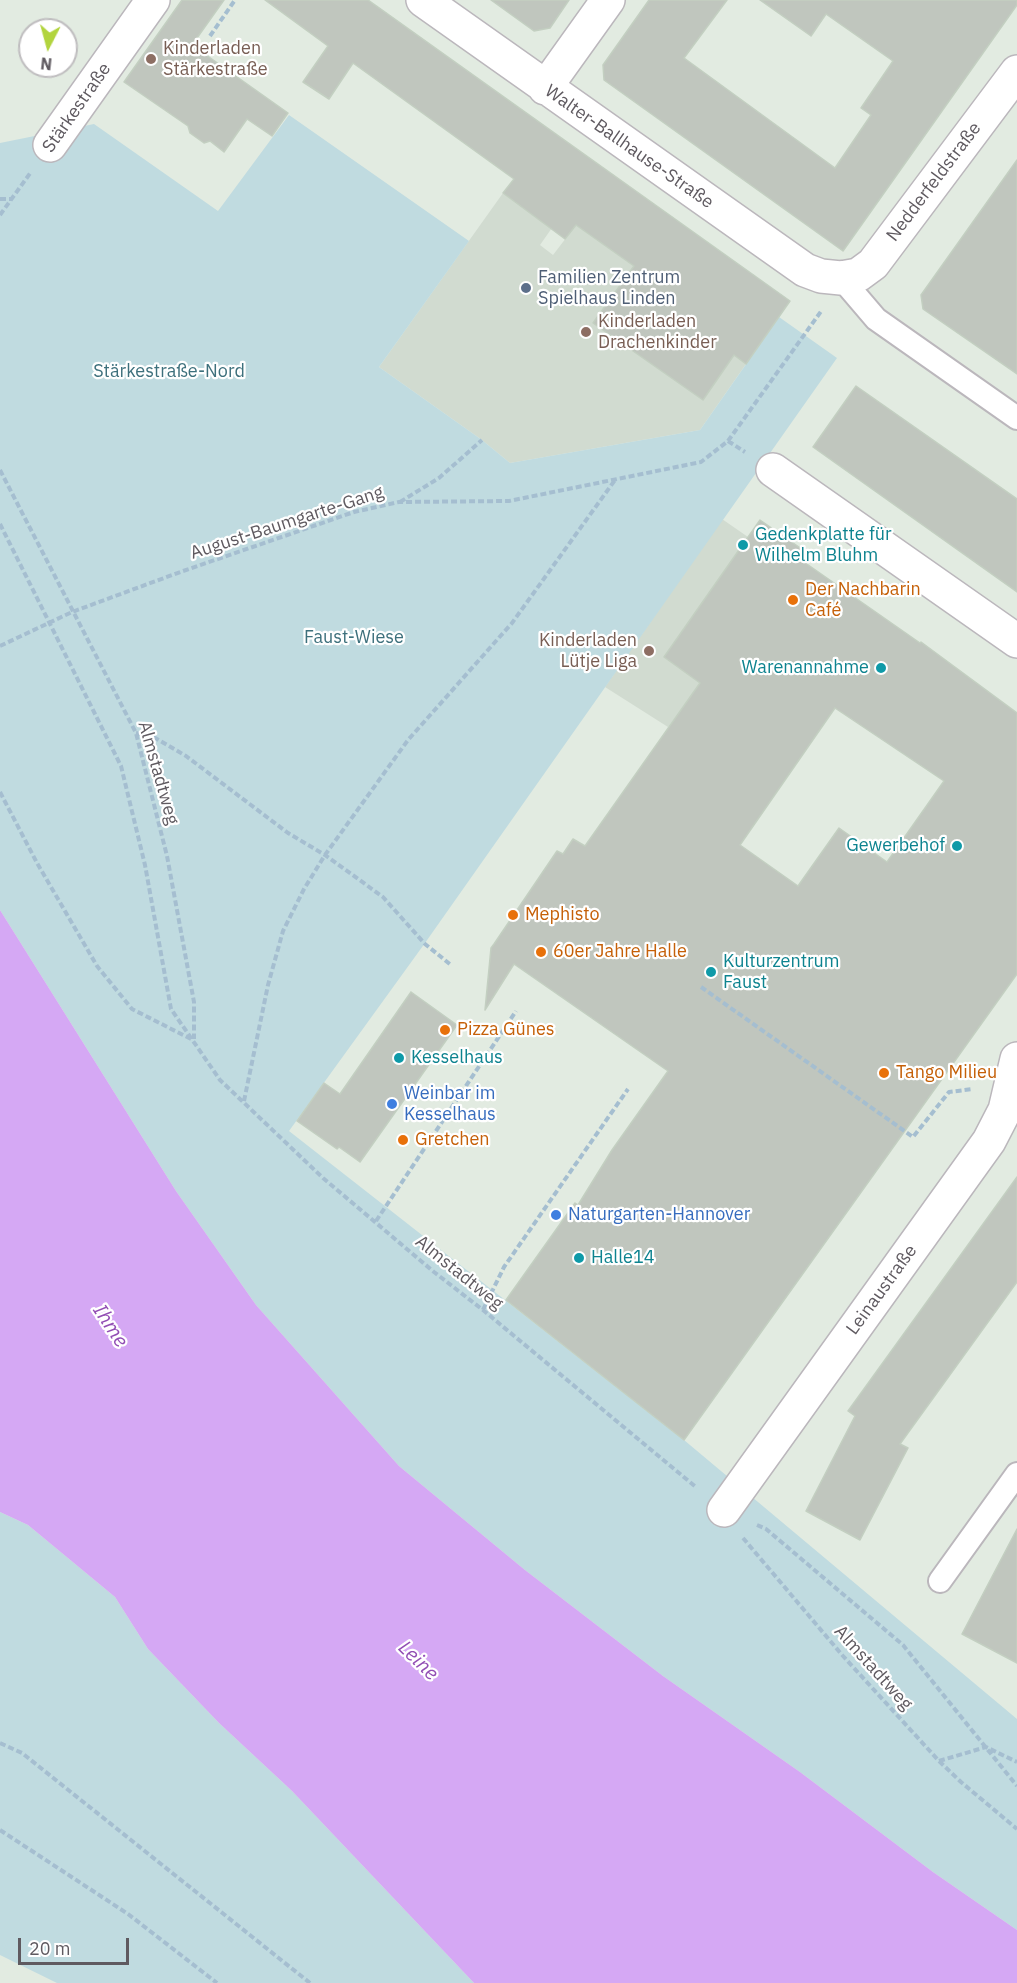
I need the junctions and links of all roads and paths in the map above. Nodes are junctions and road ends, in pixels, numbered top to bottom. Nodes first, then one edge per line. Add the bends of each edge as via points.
1 (153, 0) edge
2 (235, 0) edge
3 (423, 0) edge
4 (608, 0) edge
5 (210, 36) dead end
6 (1017, 72) edge
7 (545, 88) junction
8 (50, 145) joint
9 (11, 199) junction
10 (0, 200) edge
11 (0, 215) edge
12 (841, 278) junction
13 (1017, 418) edge
14 (482, 440) dead end
15 (0, 470) edge
16 (773, 470) dead end
17 (615, 480) junction
18 (399, 502) junction
19 (0, 524) edge
20 (72, 612) junction
21 (50, 623) junction
22 (1017, 641) edge
23 (0, 646) edge
24 (136, 733) junction
25 (0, 792) edge
26 (325, 855) junction
27 (451, 965) dead end
28 (700, 987) dead end
29 (516, 1011) dead end
30 (194, 1040) junction
31 (1017, 1059) edge
32 (628, 1089) dead end
33 (243, 1102) junction
34 (1011, 1114) edge
35 (376, 1221) junction
36 (483, 1310) junction
37 (1017, 1474) edge
38 (724, 1510) junction
39 (940, 1581) dead end
40 (0, 1743) edge
41 (986, 1747) junction
42 (939, 1761) junction
43 (1017, 1762) edge
44 (1017, 1786) edge
45 (1017, 1829) edge
46 (0, 1830) edge
47 (217, 1983) edge
48 (310, 1983) edge

1 - 8 street, Stärkestraße via 133,48
2 - 5 path
3 - 7 street, Walter-Ballhause-Straße
4 - 7 street
6 - 12 street, Nedderfeldstraße via 873,264 858,275
7 - 12 street, Walter-Ballhause-Straße via 805,270
8 - 9 path, Stärkestraße
9 - 10 path
9 - 11 path, Stärkestraße
12 - 13 lane via 876,319
12 - 17 path, August-Baumgarte-Gang via 817,320 728,441 701,462
14 - 18 path via 439,478
15 - 20 path, Almstadtweg
16 - 22 street
17 - 18 path, August-Baumgarte-Gang via 509,501
17 - 26 path via 512,623 408,740
18 - 20 path, August-Baumgarte-Gang via 354,512
19 - 21 path, Almstadtweg
20 - 21 path, August-Baumgarte-Gang
20 - 24 path, Almstadtweg
21 - 23 path, August-Baumgarte-Gang
21 - 30 path, Almstadtweg via 120,766 145,865 171,1009
24 - 26 path via 152,736 186,756 288,833
24 - 30 path, Almstadtweg via 168,856 194,1002
25 - 30 path via 96,966 132,1009
26 - 27 path via 383,897 425,944
26 - 33 path via 283,931
28 - 34 path via 913,1137 949,1092 982,1088
29 - 35 path
30 - 33 path, Almstadtweg via 220,1080
31 - 34 street, Leinaustraße
32 - 36 path via 504,1268
33 - 35 path, Almstadtweg via 323,1178
34 - 38 street, Leinaustraße
35 - 36 path, Almstadtweg
36 - 38 path, Almstadtweg
37 - 39 lane
38 - 41 path, Almstadtweg via 766,1529 903,1645
38 - 42 path, Almstadtweg via 751,1549
40 - 48 path via 22,1753
41 - 42 path
41 - 43 path
41 - 44 path, Almstadtweg
42 - 45 path, Almstadtweg
46 - 47 path via 128,1914

